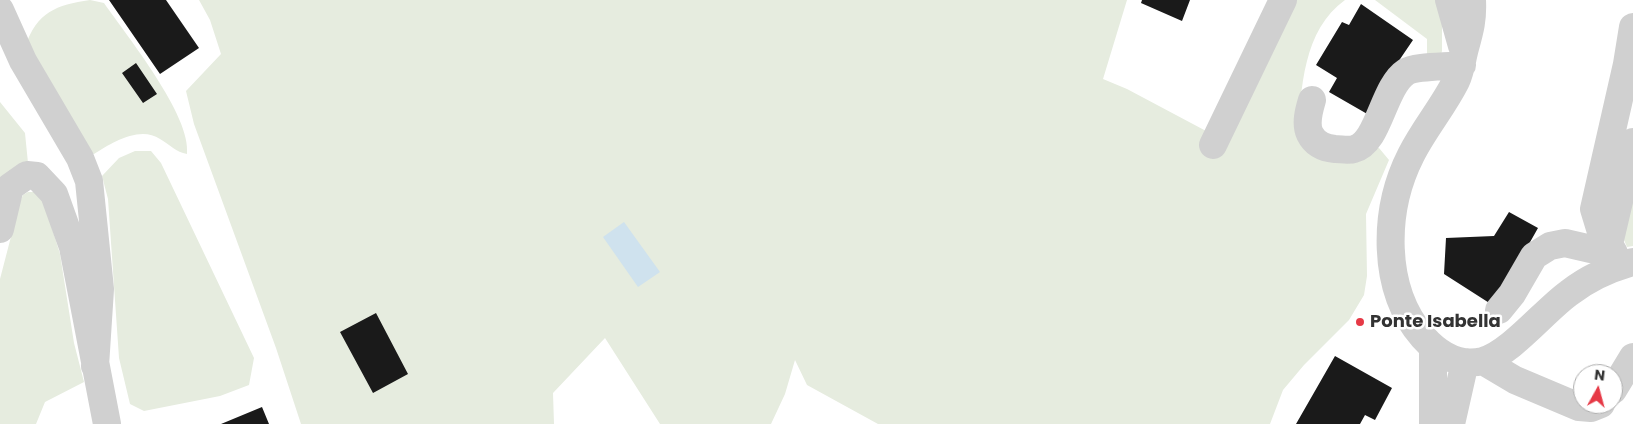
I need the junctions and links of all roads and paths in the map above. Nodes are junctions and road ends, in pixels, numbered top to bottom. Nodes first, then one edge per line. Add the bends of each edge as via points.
1 (1283, 0) edge
2 (1449, 0) edge
3 (1472, 0) edge
4 (0, 10) edge
5 (1633, 27) edge
6 (1463, 59) junction
7 (1312, 100) dead end
8 (1633, 142) edge
9 (1213, 145) dead end
10 (0, 229) edge
11 (1621, 257) edge
12 (1499, 310) dead end
13 (1433, 348) junction
14 (1633, 357) edge
15 (1474, 361) junction
16 (95, 366) junction
17 (1623, 374) edge
18 (1573, 404) edge
19 (105, 413) edge
20 (86, 424) edge
21 (1433, 424) edge
22 (1451, 424) edge

1 - 9 street
2 - 6 street
3 - 6 street via 1473,19
4 - 16 street via 22,61 80,158 89,181 100,289
5 - 11 street via 1594,208 1601,232
6 - 7 street via 1441,68 1413,68 1404,73 1395,84 1365,143 1355,149 1320,145 1310,133 1308,114
6 - 13 street via 1457,80 1411,156 1393,211 1393,278 1401,303 1417,330
8 - 11 street
10 - 16 street via 10,187 27,175 37,176 54,194 73,247
11 - 12 street via 1565,243 1550,246 1534,256
11 - 15 street via 1570,292 1502,351
13 - 15 street via 1448,358
13 - 21 street
14 - 17 street
15 - 18 street
15 - 22 street
16 - 19 street
19 - 20 street

